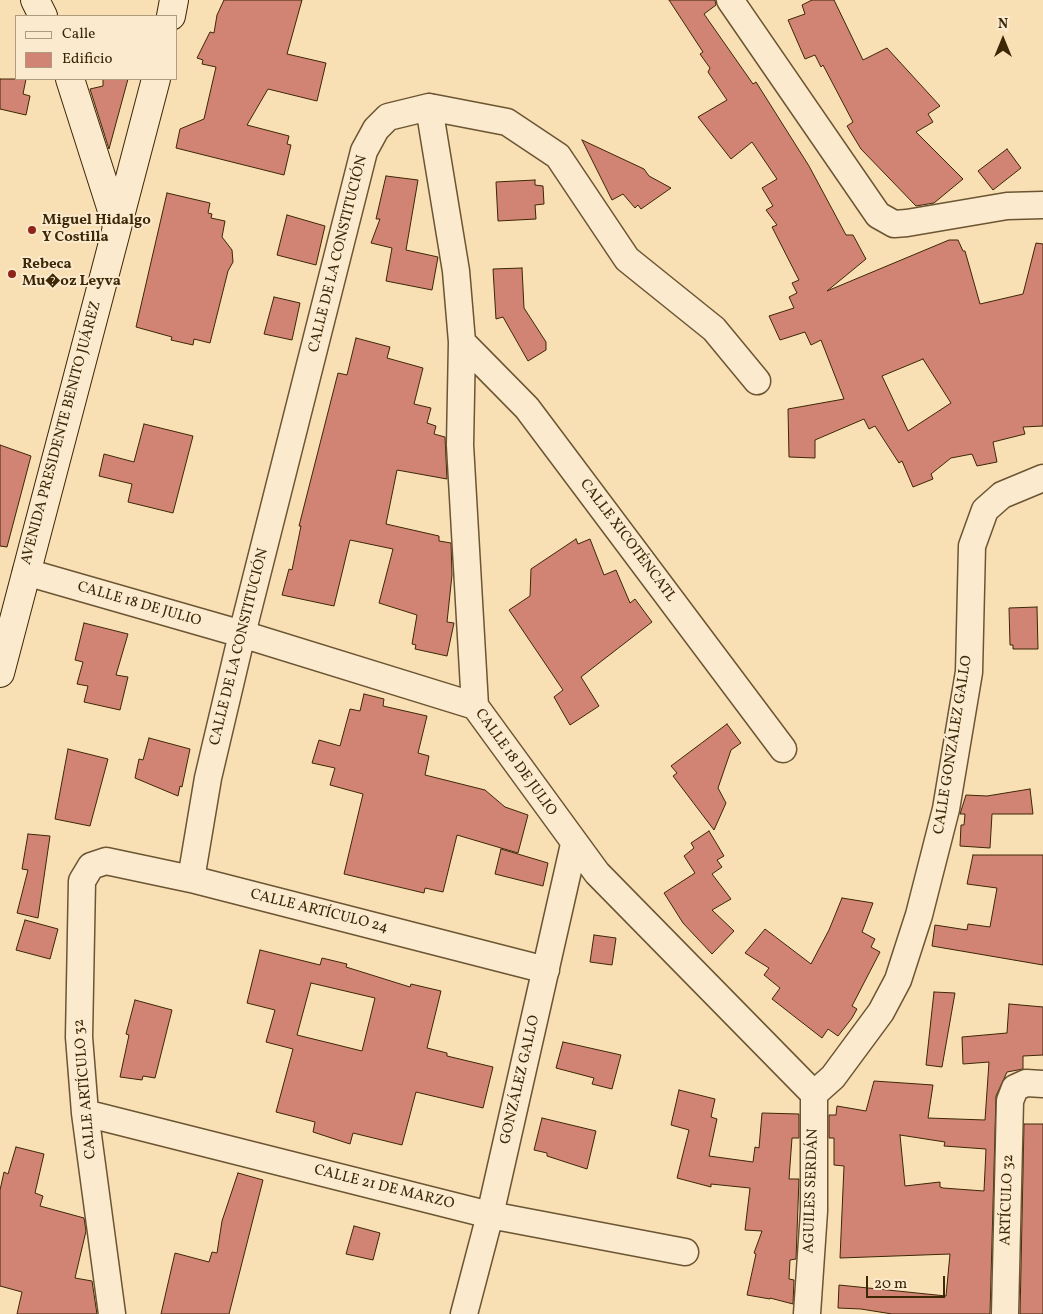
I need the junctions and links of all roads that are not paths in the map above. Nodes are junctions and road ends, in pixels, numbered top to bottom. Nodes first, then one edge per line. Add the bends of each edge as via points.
1 (35, 0) edge
2 (174, 0) edge
3 (730, 0) edge
4 (42, 15) edge
5 (170, 15) edge
6 (70, 80) edge
7 (156, 80) edge
8 (429, 107) junction
9 (1043, 205) edge
10 (116, 223) junction
11 (462, 342) junction
12 (757, 381) dead end
13 (1043, 478) edge
14 (26, 572) junction
15 (242, 634) junction
16 (0, 672) edge
17 (475, 706) junction
18 (783, 749) dead end
19 (574, 844) junction
20 (92, 866) joint
21 (191, 879) junction
22 (546, 970) junction
23 (1043, 1084) edge
24 (824, 1085) junction
25 (85, 1113) junction
26 (490, 1215) junction
27 (685, 1252) dead end
28 (112, 1314) edge
29 (464, 1314) edge
30 (806, 1314) edge
31 (1004, 1314) edge

1 - 4 street
2 - 5 street
3 - 9 street via 878,215 894,224 1006,206
6 - 10 street
7 - 10 street, AVENIDA PRESIDENTE BENITO JUÁREZ
8 - 11 street via 456,271
8 - 12 street via 507,122 558,156 626,259 714,329
8 - 15 street, CALLE DE LA CONSTITUCIÓN via 388,117 364,151
10 - 14 street, AVENIDA PRESIDENTE BENITO JUÁREZ
11 - 17 street via 460,445
11 - 18 street, CALLE XICOTÉNCATL via 527,408
13 - 24 street, CALLE GONZÁLEZ GALLO via 1002,495 985,510 972,546 969,672 946,809 919,915 898,980 881,1012
14 - 15 street, CALLE 18 DE JULIO
14 - 16 street, AVENIDA PRESIDENTE BENITO JUÁREZ
15 - 17 street, CALLE 18 DE JULIO
15 - 21 street, CALLE DE LA CONSTITUCIÓN via 208,778
17 - 19 street, CALLE 18 DE JULIO
19 - 22 street, GONZÁLEZ GALLO
19 - 24 street, CALLE 18 DE JULIO via 597,873
20 - 21 street, CALLE ARTÍCULO 24 via 106,861
20 - 25 street, CALLE ARTÍCULO 32 via 82,881 79,1037
21 - 22 street, CALLE ARTÍCULO 24
22 - 26 street, GONZÁLEZ GALLO
23 - 31 street, ARTÍCULO 32 via 1026,1083 1016,1088 1010,1101
24 - 30 street, AGUILES SERDÁN
25 - 26 street, CALLE 21 DE MARZO
25 - 28 street, CALLE ARTÍCULO 32
26 - 27 street, CALLE 21 DE MARZO
26 - 29 street, GONZÁLEZ GALLO

